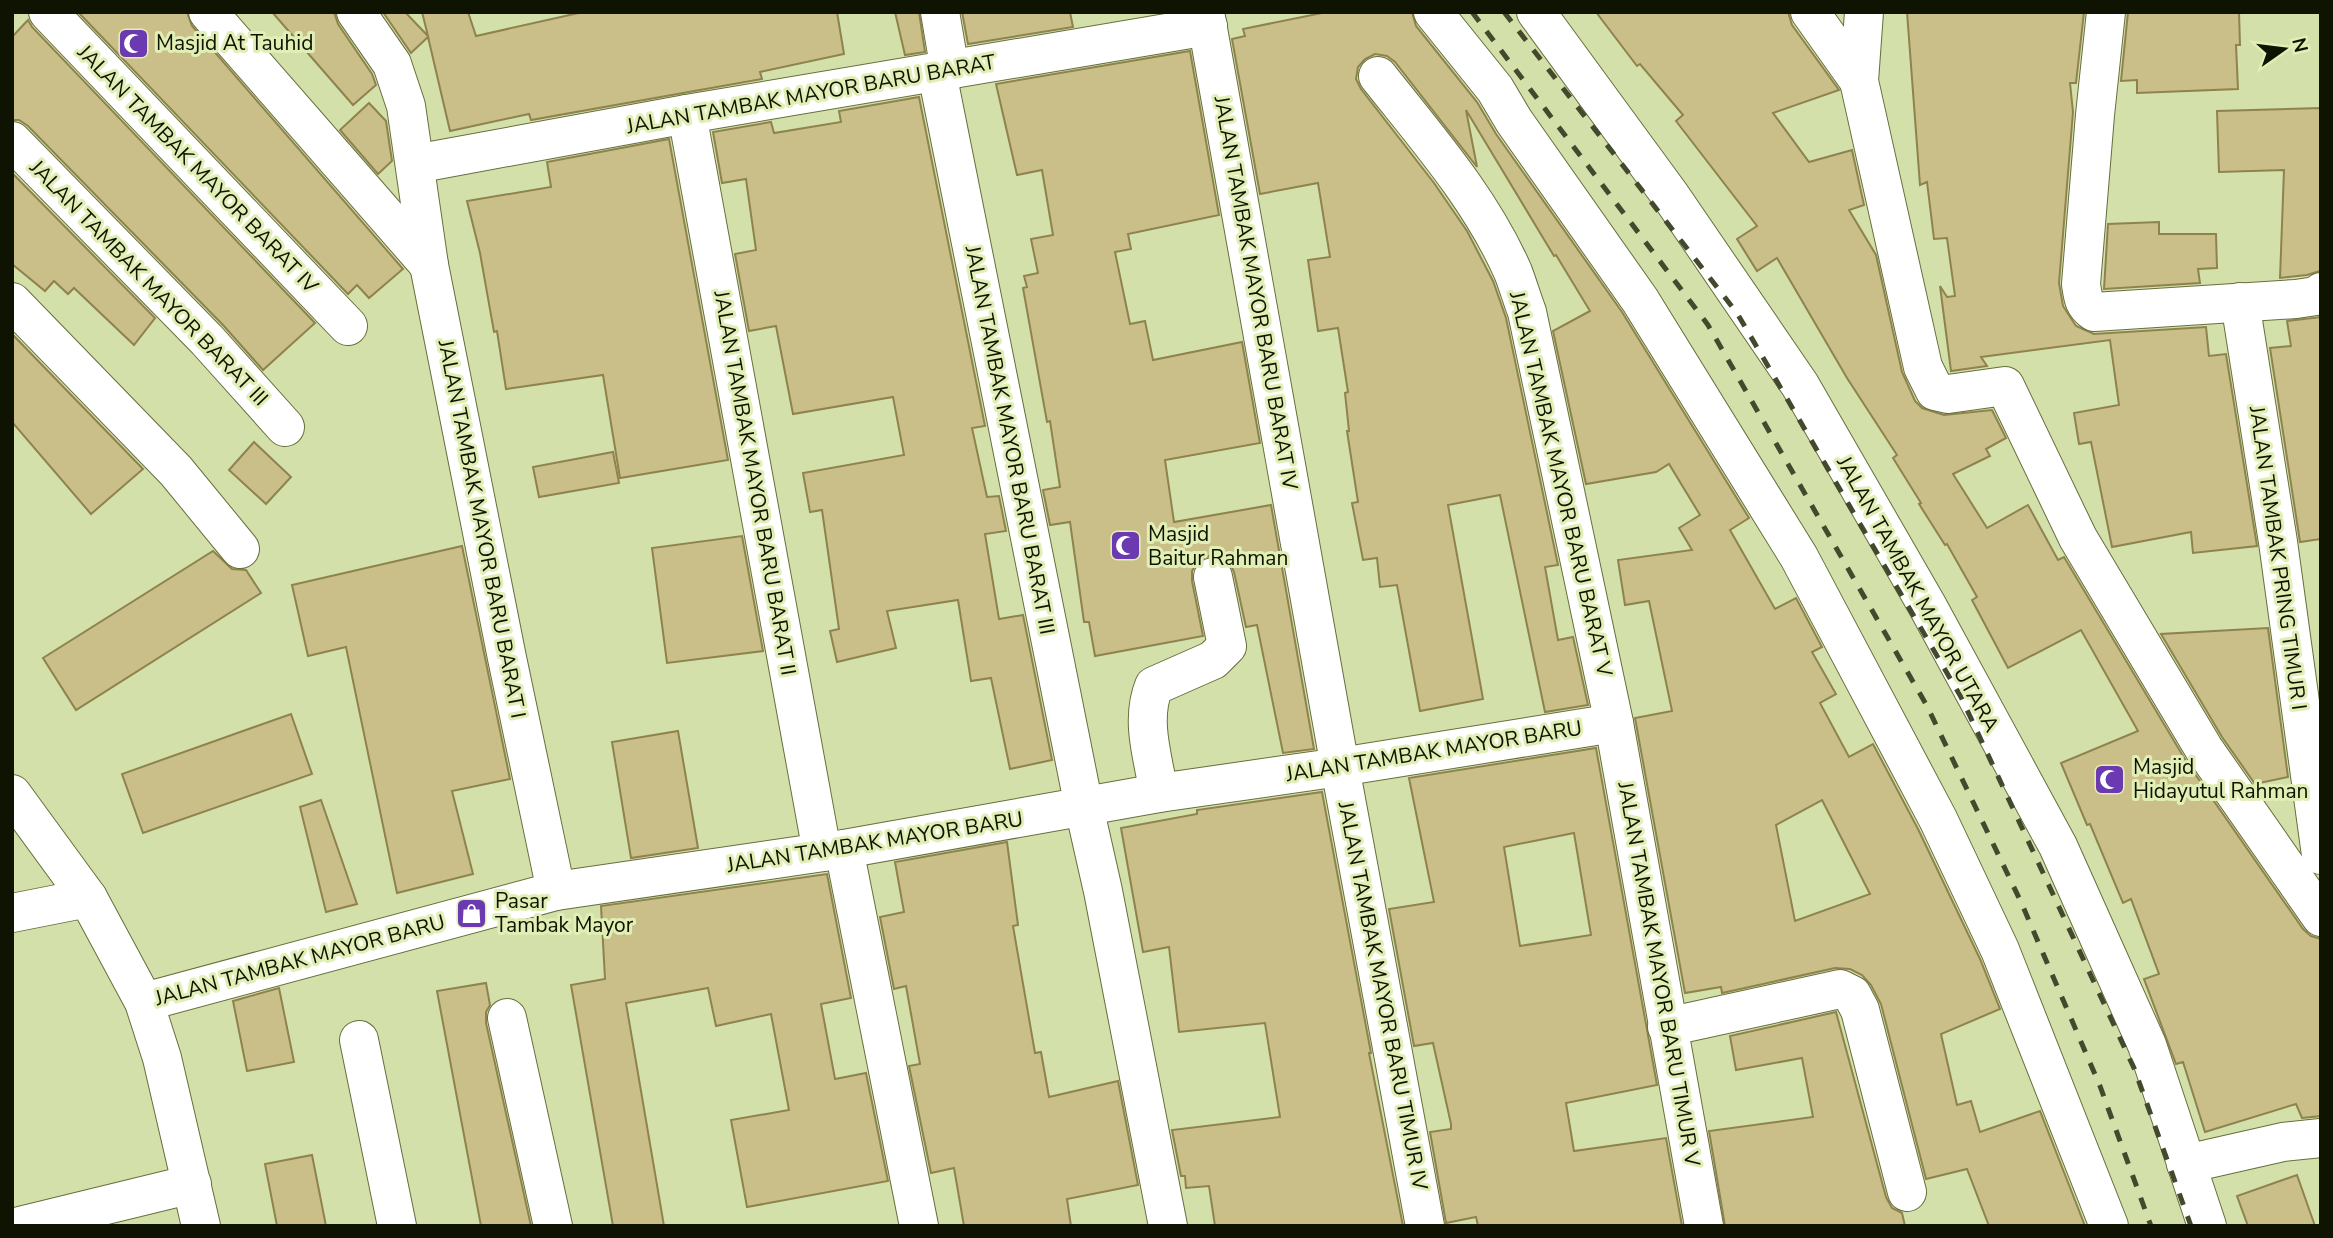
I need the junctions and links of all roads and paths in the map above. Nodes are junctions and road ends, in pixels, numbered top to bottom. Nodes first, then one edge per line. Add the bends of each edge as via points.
1 (48, 12) edge
2 (208, 12) edge
3 (356, 12) edge
4 (940, 12) edge
5 (1433, 12) edge
6 (1536, 12) edge
7 (1810, 12) edge
8 (1864, 12) edge
9 (2106, 12) edge
10 (1207, 19) edge
11 (943, 72) junction
12 (1378, 76) dead end
13 (1859, 81) junction
14 (687, 114) junction
15 (12, 141) edge
16 (415, 164) junction
17 (429, 265) junction
18 (2308, 295) edge
19 (12, 302) edge
20 (2240, 302) junction
21 (348, 326) dead end
22 (285, 427) dead end
23 (240, 550) dead end
24 (1213, 577) dead end
25 (1614, 723) junction
26 (1340, 767) junction
27 (1159, 793) junction
28 (12, 794) edge
29 (1084, 807) junction
30 (833, 850) junction
31 (2321, 855) edge
32 (556, 891) junction
33 (88, 898) junction
34 (12, 913) edge
35 (2321, 917) edge
36 (144, 1002) junction
37 (507, 1018) dead end
38 (1667, 1027) junction
39 (359, 1040) dead end
40 (2321, 1138) edge
41 (2186, 1164) junction
42 (192, 1184) junction
43 (1907, 1192) dead end
44 (20, 1226) edge
45 (201, 1226) edge
46 (397, 1226) edge
47 (553, 1226) edge
48 (919, 1226) edge
49 (1168, 1226) edge
50 (1425, 1226) edge
51 (1704, 1226) edge
52 (2109, 1226) edge
53 (2207, 1226) edge

1 - 21 street, JALAN TAMBAK MAYOR BARAT IV
2 - 17 street
3 - 16 street, JALAN TAMBAK MAYOR BARU BARAT I via 392,64
4 - 11 street, JALAN TAMBAK MAYOR BARU BARAT III
5 - 52 street via 1495,89 1640,300 1799,557 1938,820 2000,950
6 - 41 street, JALAN TAMBAK MAYOR UTARA via 1670,195 1800,385 1927,607 2058,846 2147,1045
7 - 13 street
8 - 13 street
9 - 20 street via 2081,284 2084,302 2094,312
10 - 11 street, JALAN TAMBAK MAYOR BARU BARAT
10 - 26 street, JALAN TAMBAK MAYOR BARU BARAT IV
11 - 14 street, JALAN TAMBAK MAYOR BARU BARAT
11 - 29 street, JALAN TAMBAK MAYOR BARU BARAT III
12 - 25 street, JALAN TAMBAK MAYOR BARU BARAT V via 1460,180 1513,272 1527,312
13 - 35 street via 1930,382 1935,391 1948,394 2005,386 2078,538 2204,748
14 - 16 street, JALAN TAMBAK MAYOR BARU BARAT
14 - 30 street, JALAN TAMBAK MAYOR BARU BARAT II
15 - 22 street, JALAN TAMBAK MAYOR BARAT III via 207,340
16 - 17 street, JALAN TAMBAK MAYOR BARU BARAT I
17 - 32 street, JALAN TAMBAK MAYOR BARU BARAT I
18 - 20 street
19 - 23 street via 176,471
20 - 31 street, JALAN TAMBAK PRING TIMUR I
24 - 27 street via 1227,646 1213,660 1154,686 1148,701 1146,716
25 - 26 street, JALAN TAMBAK MAYOR BARU
25 - 38 street, JALAN TAMBAK MAYOR BARU TIMUR V
26 - 27 street, JALAN TAMBAK MAYOR BARU
26 - 50 street, JALAN TAMBAK MAYOR BARU TIMUR IV
27 - 29 street, JALAN TAMBAK MAYOR BARU
28 - 33 street
29 - 30 street, JALAN TAMBAK MAYOR BARU
29 - 49 street, JALAN TAMBAK MAYOR BARU BARAT III
30 - 32 street, JALAN TAMBAK MAYOR BARU
30 - 48 street, JALAN TAMBAK MAYOR BARU BARAT II
32 - 36 street, JALAN TAMBAK MAYOR BARU
33 - 34 street
33 - 36 street
36 - 42 street
37 - 47 street
38 - 43 street via 1840,989 1852,995 1860,1010
38 - 51 street, JALAN TAMBAK MAYOR BARU TIMUR V
39 - 46 street
40 - 41 street
41 - 53 street, JALAN TAMBAK MAYOR UTARA
42 - 44 street
42 - 45 street

